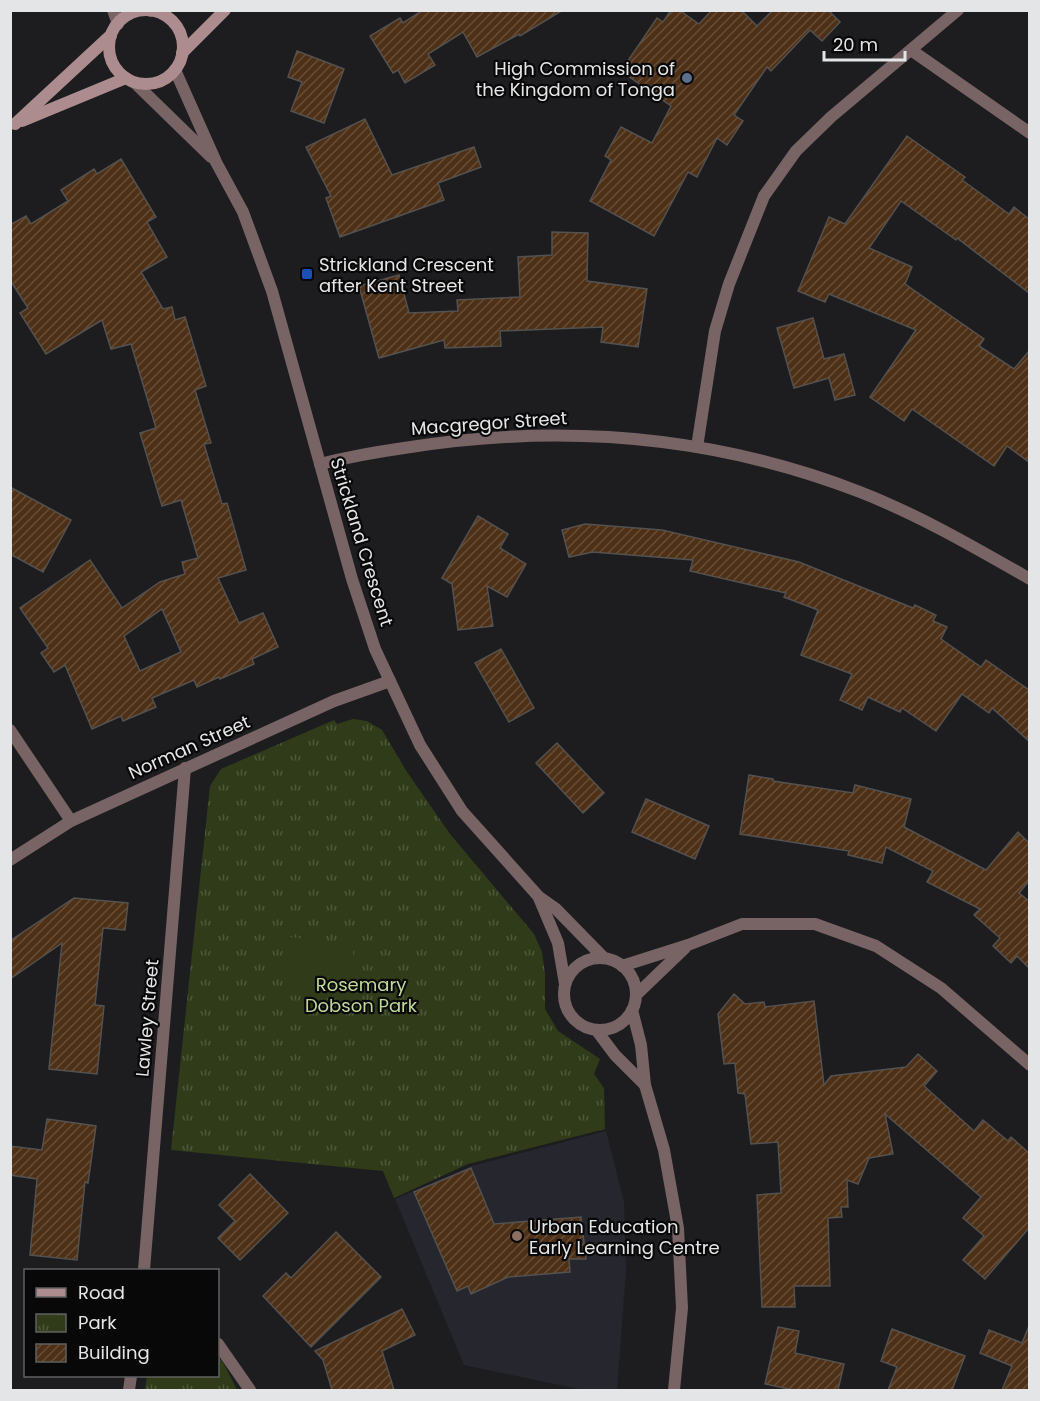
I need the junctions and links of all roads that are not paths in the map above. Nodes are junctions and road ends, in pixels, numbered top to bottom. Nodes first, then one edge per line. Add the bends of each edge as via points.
1 (113, 10) edge
2 (225, 10) edge
3 (958, 10) edge
4 (160, 12) edge
5 (114, 29) junction
6 (911, 50) junction
7 (182, 53) junction
8 (175, 70) junction
9 (130, 81) junction
10 (13, 126) edge
11 (1029, 133) edge
12 (216, 162) junction
13 (697, 447) junction
14 (320, 464) junction
15 (1029, 579) edge
16 (390, 681) junction
17 (10, 730) edge
18 (185, 768) junction
19 (71, 821) junction
20 (10, 860) edge
21 (539, 897) junction
22 (688, 945) junction
23 (604, 958) junction
24 (622, 966) junction
25 (565, 984) junction
26 (636, 995) junction
27 (632, 1010) junction
28 (597, 1030) junction
29 (1029, 1065) edge
30 (645, 1085) junction
31 (144, 1269) edge
32 (219, 1345) edge
33 (250, 1390) edge
34 (674, 1390) edge

1 - 5 street
2 - 7 main road
3 - 6 street
4 - 5 main road via 138,11
4 - 7 main road via 179,31
5 - 9 main road via 109,47 111,59
5 - 10 main road
6 - 11 street
6 - 13 street via 796,151 764,196 715,331
7 - 8 main road
8 - 9 main road via 157,83
8 - 12 street, Strickland Crescent
9 - 10 main road
9 - 12 street, Strickland Crescent
12 - 14 street, Strickland Crescent via 243,212 272,291
13 - 14 street, Macgregor Street via 538,434 433,443
13 - 15 street, Macgregor Street via 782,466 860,492 947,531
14 - 16 street, Strickland Crescent via 352,579
16 - 18 street, Norman Street via 334,701
16 - 21 street, Strickland Crescent via 420,745 462,811
17 - 19 street
18 - 19 street, Norman Street
18 - 31 street, Lawley Street
19 - 20 street, Norman Street
21 - 23 street, Strickland Crescent
21 - 25 street, Strickland Crescent via 558,943
22 - 24 street
22 - 26 street
22 - 29 street via 742,924 815,924 876,946 942,988
23 - 24 street
23 - 25 street via 579,965
24 - 26 street via 633,979
25 - 28 street via 563,995 570,1016 584,1027
26 - 27 street
27 - 28 street via 622,1024
27 - 30 street
28 - 30 street
30 - 34 street via 664,1150 678,1228 682,1308
32 - 33 street

